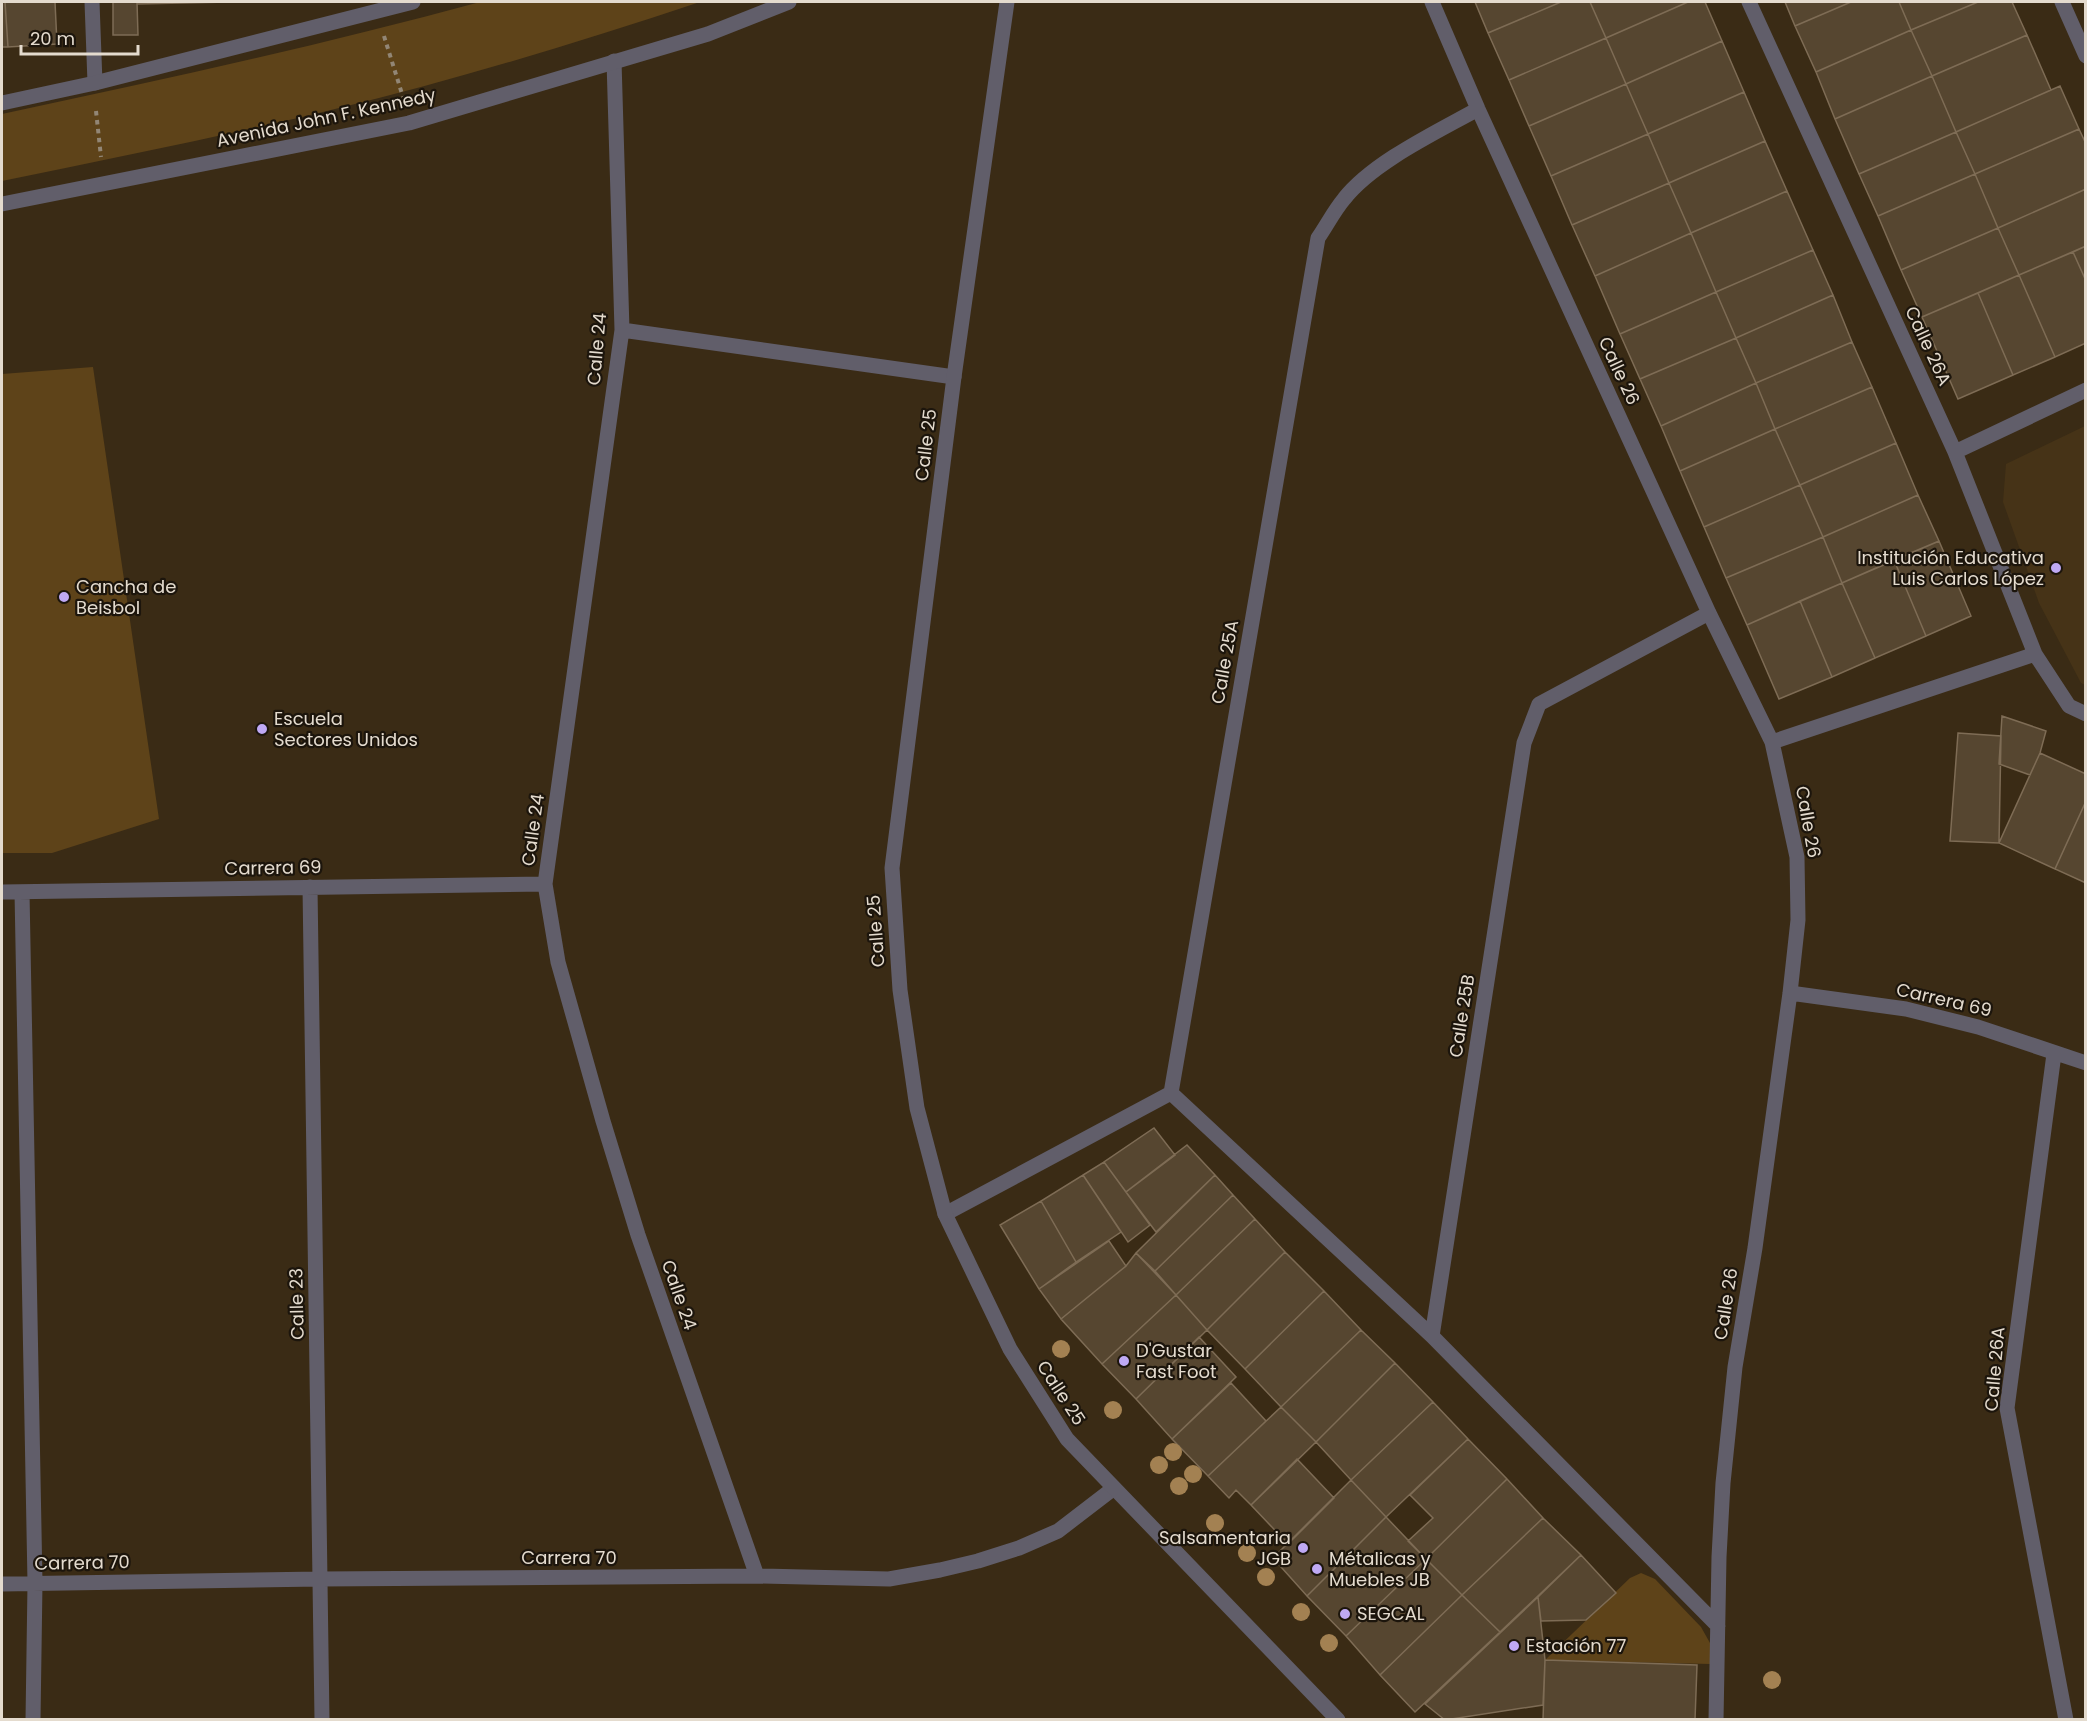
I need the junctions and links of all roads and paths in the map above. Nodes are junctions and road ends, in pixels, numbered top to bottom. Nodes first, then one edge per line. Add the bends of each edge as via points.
1 (92, 2) edge
2 (413, 2) edge
3 (789, 2) edge
4 (1007, 2) edge
5 (1432, 2) edge
6 (1749, 2) edge
7 (2062, 2) edge
8 (378, 7) edge
9 (385, 42) dead end
10 (2085, 56) edge
11 (614, 61) junction
12 (398, 80) dead end
13 (95, 83) junction
14 (2, 104) edge
15 (95, 104) dead end
16 (1478, 109) junction
17 (102, 160) dead end
18 (2, 204) edge
19 (622, 330) junction
20 (954, 377) junction
21 (2085, 390) edge
22 (1955, 452) junction
23 (1709, 614) junction
24 (2035, 654) junction
25 (2085, 714) edge
26 (1772, 742) junction
27 (545, 884) junction
28 (310, 887) junction
29 (2, 892) edge
30 (22, 892) junction
31 (1790, 993) junction
32 (2054, 1054) junction
33 (2085, 1063) edge
34 (1171, 1093) junction
35 (945, 1214) junction
36 (1432, 1336) junction
37 (1114, 1488) junction
38 (757, 1576) junction
39 (320, 1579) junction
40 (35, 1583) junction
41 (2, 1584) edge
42 (1718, 1626) junction
43 (33, 1719) edge
44 (322, 1719) edge
45 (1338, 1719) edge
46 (1716, 1719) edge
47 (2066, 1719) edge

1 - 13 street
2 - 8 street
3 - 11 street, Avenida John F. Kennedy via 708,34
4 - 20 street, Calle 25
5 - 16 street, Calle 26
6 - 22 street, Calle 26A
7 - 10 street
8 - 13 street
9 - 12 path
11 - 18 street, Avenida John F. Kennedy via 410,123
11 - 19 street, Calle 24
13 - 14 street
15 - 17 path
16 - 23 street, Calle 26
16 - 34 street, Calle 25A via 1377,168 1344,198 1318,238
19 - 20 street
19 - 27 street, Calle 24
20 - 35 street, Calle 25 via 891,868 900,990 917,1108
21 - 22 street
22 - 24 street, Calle 26A
23 - 26 street, Calle 26
23 - 36 street, Calle 25B via 1539,704 1524,743
24 - 25 street, Calle 26A via 2069,706
24 - 26 street
26 - 31 street, Calle 26 via 1797,857 1798,920
27 - 28 street, Carrera 69
27 - 38 street, Calle 24 via 558,962 610,1144
28 - 30 street, Carrera 69
28 - 39 street, Calle 23
29 - 30 street, Carrera 69
30 - 40 street
31 - 32 street, Carrera 69 via 1906,1009 1978,1027
31 - 42 street, Calle 26 via 1735,1367 1723,1483
32 - 33 street, Carrera 69
32 - 47 street, Calle 26A via 2007,1408
34 - 35 street
34 - 36 street
35 - 37 street, Calle 25 via 1010,1349 1067,1438
36 - 42 street
37 - 38 street, Carrera 70 via 1058,1531 978,1561 889,1579
37 - 45 street, Calle 25
38 - 39 street, Carrera 70
39 - 40 street, Carrera 70
39 - 44 street, Calle 23
40 - 41 street, Carrera 70
40 - 43 street
42 - 46 street, Calle 26

